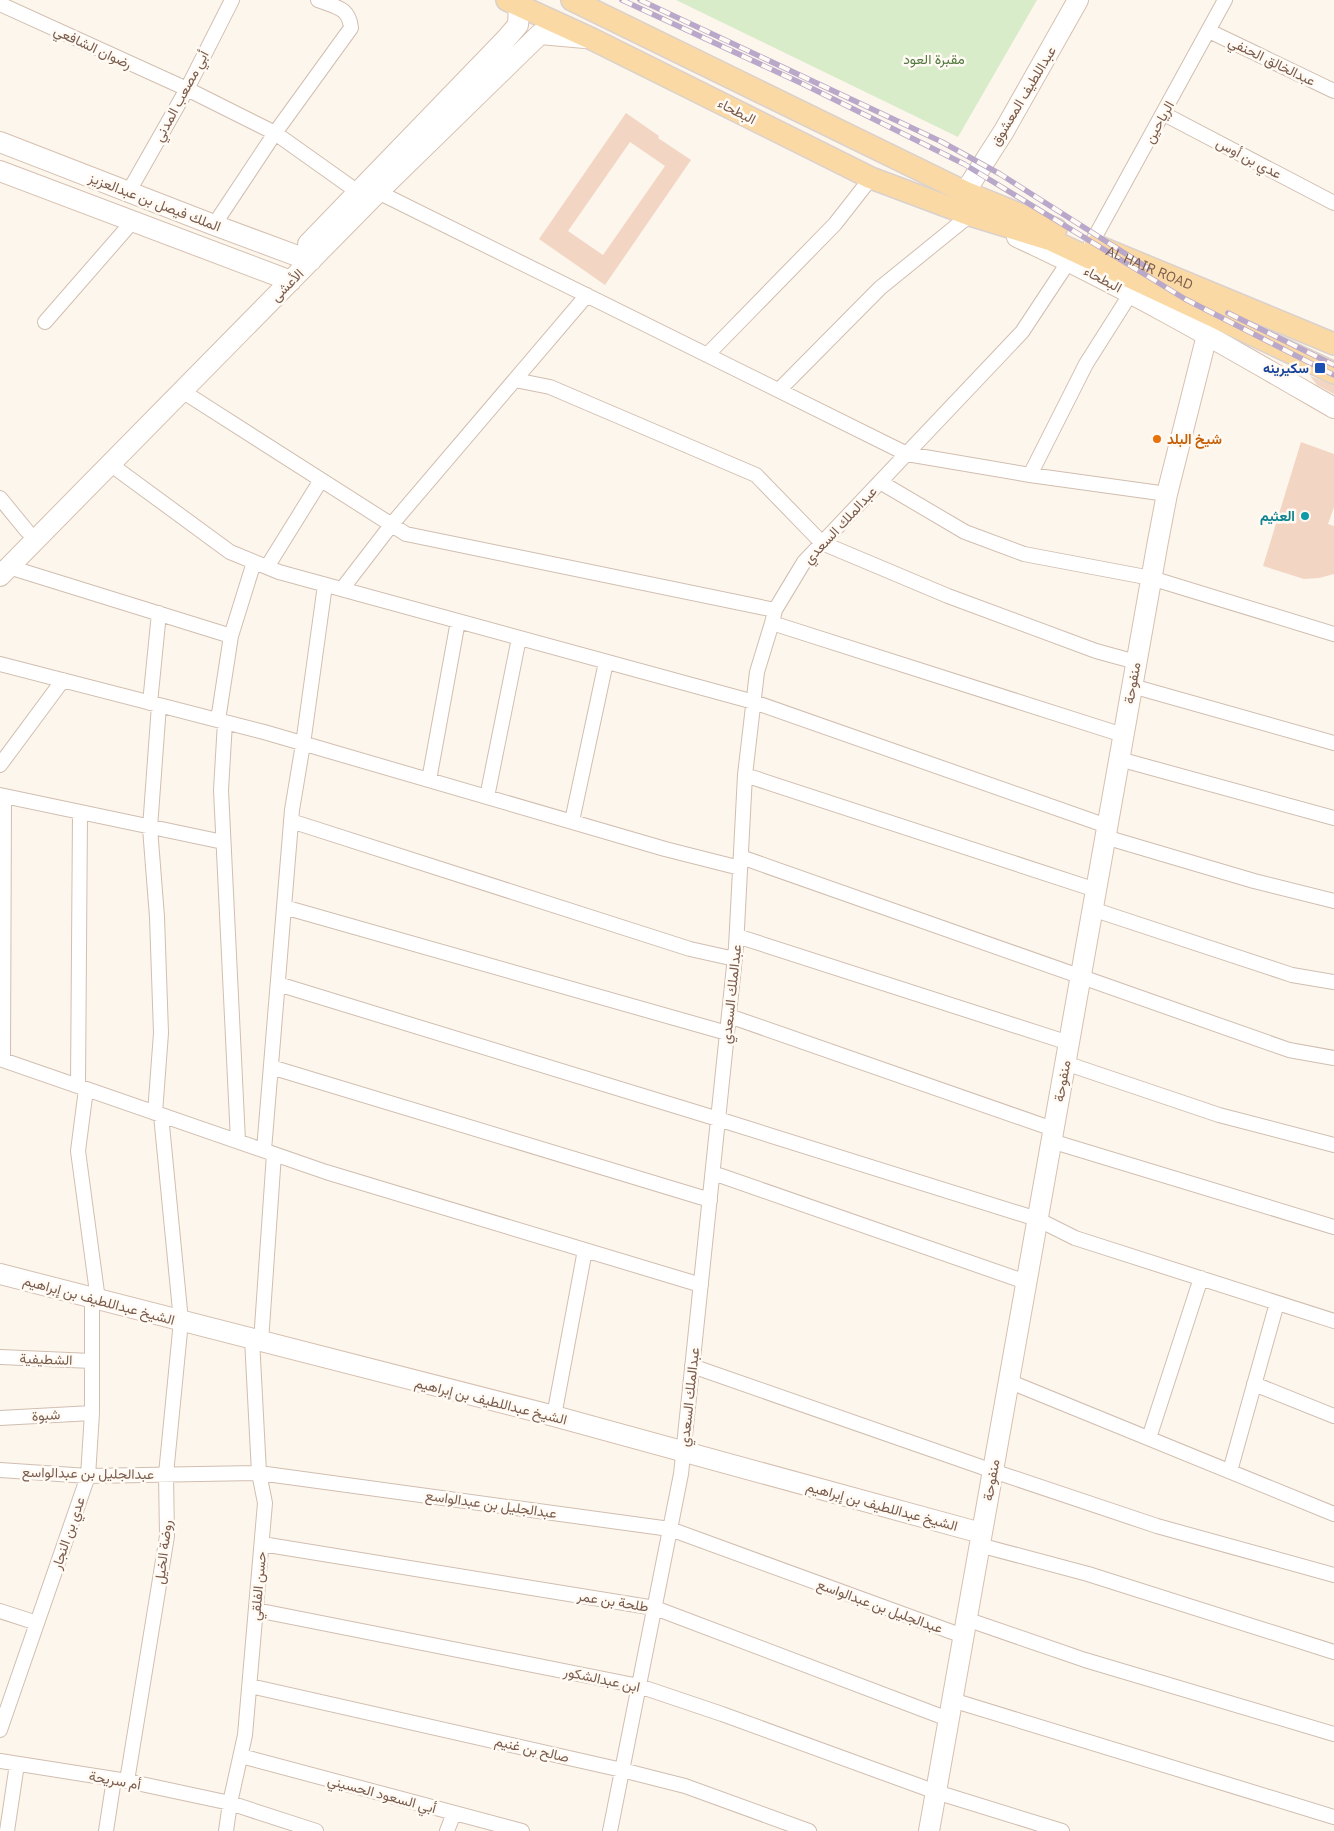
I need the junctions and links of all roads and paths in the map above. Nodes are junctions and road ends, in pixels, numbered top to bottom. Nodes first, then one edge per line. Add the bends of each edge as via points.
1 (232, 0) edge
2 (318, 0) edge
3 (572, 0) edge
4 (1078, 0) edge
5 (1226, 0) edge
6 (513, 3) edge
7 (0, 4) edge
8 (1209, 31) junction
9 (592, 39) junction
10 (187, 89) junction
11 (1334, 91) edge
12 (1164, 114) junction
13 (275, 133) junction
14 (0, 142) edge
15 (0, 171) edge
16 (871, 178) junction
17 (129, 191) junction
18 (358, 192) junction
19 (378, 192) junction
20 (965, 192) junction
21 (1334, 203) edge
22 (970, 215) junction
23 (133, 221) junction
24 (214, 225) junction
25 (1083, 254) junction
26 (304, 258) junction
27 (284, 278) junction
28 (1131, 293) junction
29 (587, 295) junction
30 (45, 322) dead end
31 (1207, 335) junction
32 (1334, 344) edge
33 (708, 355) junction
34 (1334, 373) edge
35 (515, 380) junction
36 (779, 390) junction
37 (182, 391) junction
38 (1334, 408) edge
39 (907, 454) junction
40 (110, 464) junction
41 (1030, 475) junction
42 (321, 480) junction
43 (880, 482) junction
44 (1167, 494) junction
45 (0, 498) edge
46 (392, 524) junction
47 (27, 531) junction
48 (822, 543) junction
49 (260, 564) junction
50 (3, 567) edge
51 (1151, 578) junction
52 (325, 585) junction
53 (342, 590) junction
54 (159, 614) junction
55 (773, 616) junction
56 (458, 621) junction
57 (1334, 634) edge
58 (231, 636) junction
59 (519, 638) junction
60 (606, 662) junction
61 (1136, 662) junction
62 (0, 664) edge
63 (63, 680) junction
64 (1132, 686) junction
65 (754, 702) junction
66 (154, 704) junction
67 (222, 721) junction
68 (1123, 735) junction
69 (1334, 743) edge
70 (303, 744) junction
71 (1119, 759) junction
72 (0, 765) edge
73 (745, 775) junction
74 (429, 780) junction
75 (2, 795) edge
76 (487, 797) junction
77 (80, 813) junction
78 (1334, 818) edge
79 (291, 821) junction
80 (572, 822) junction
81 (150, 828) junction
82 (1106, 831) junction
83 (223, 842) junction
84 (741, 863) junction
85 (1094, 900) junction
86 (1334, 901) edge
87 (2, 906) edge
88 (284, 907) junction
89 (737, 936) junction
90 (735, 958) junction
91 (2, 974) edge
92 (1080, 977) junction
93 (1334, 982) edge
94 (278, 984) junction
95 (729, 1016) junction
96 (727, 1033) junction
97 (1068, 1043) junction
98 (1334, 1058) edge
99 (2, 1059) edge
100 (1065, 1063) junction
101 (271, 1068) junction
102 (82, 1087) junction
103 (158, 1114) junction
104 (718, 1119) junction
105 (1052, 1135) junction
106 (238, 1141) junction
107 (1334, 1145) edge
108 (269, 1152) junction
109 (713, 1173) junction
110 (710, 1200) junction
111 (1037, 1219) junction
112 (1334, 1227) edge
113 (585, 1250) junction
114 (0, 1274) edge
115 (1201, 1278) junction
116 (1026, 1282) junction
117 (701, 1285) junction
118 (95, 1299) junction
119 (1277, 1303) junction
120 (181, 1321) junction
121 (1334, 1321) edge
122 (256, 1341) junction
123 (0, 1357) edge
124 (92, 1361) junction
125 (692, 1366) junction
126 (1008, 1381) junction
127 (1254, 1384) junction
128 (92, 1413) junction
129 (554, 1416) junction
130 (1334, 1416) edge
131 (0, 1418) edge
132 (1149, 1438) junction
133 (684, 1452) junction
134 (1, 1471) edge
135 (993, 1471) junction
136 (1230, 1471) junction
137 (258, 1473) junction
138 (166, 1474) junction
139 (88, 1476) junction
140 (1334, 1514) edge
141 (670, 1529) junction
142 (981, 1539) junction
143 (262, 1544) junction
144 (1334, 1576) edge
145 (655, 1608) junction
146 (256, 1610) junction
147 (0, 1611) edge
148 (37, 1623) junction
149 (965, 1627) junction
150 (1334, 1652) edge
151 (250, 1686) junction
152 (639, 1686) junction
153 (5, 1698) edge
154 (950, 1710) junction
155 (0, 1730) edge
156 (1334, 1734) edge
157 (241, 1756) junction
158 (0, 1761) edge
159 (17, 1764) junction
160 (622, 1770) junction
161 (121, 1780) junction
162 (936, 1792) junction
163 (230, 1803) junction
164 (454, 1813) junction
165 (1334, 1817) edge
166 (7, 1831) edge
167 (106, 1831) edge
168 (226, 1831) edge
169 (316, 1831) edge
170 (447, 1831) edge
171 (522, 1831) edge
172 (610, 1831) edge
173 (809, 1831) edge
174 (929, 1831) edge
175 (1062, 1831) edge

1 - 10 street, أبي مصعب المدني
2 - 13 street via 342,9 350,17 351,28
3 - 20 main road, البطحاء
4 - 20 street, عبداللطيف المعشوق via 1008,124
5 - 8 street, الرياحين
6 - 9 main road, البطحاء
6 - 18 street, الأعشى via 518,25 506,40
7 - 10 street, رضوان الشافعي
8 - 11 street, عبدالخالق الحنفي
8 - 12 street, الرياحين
9 - 16 main road, البطحاء
9 - 19 street, الأعشى via 540,34
10 - 13 street, رضوان الشافعي
10 - 17 street, أبي مصعب المدني
12 - 21 street, عدي بن أوس
12 - 25 street, الرياحين
13 - 18 street, رضوان الشافعي
13 - 24 street
14 - 17 street, الملك فيصل بن عبدالعزيز
15 - 23 street, الملك فيصل بن عبدالعزيز
16 - 22 main road, البطحاء
16 - 33 street via 835,224
17 - 24 street, الملك فيصل بن عبدالعزيز
18 - 26 street, الأعشى
19 - 26 street, الأعشى
19 - 29 street
20 - 25 main road, AL HAIR ROAD
22 - 25 main road, البطحاء via 1051,240
22 - 36 street via 880,288
23 - 27 street, الملك فيصل بن عبدالعزيز
23 - 30 street
24 - 26 street, الملك فيصل بن عبدالعزيز
25 - 28 street, البطحاء
25 - 32 main road, AL HAIR ROAD
25 - 34 main road, AL HAIR ROAD
25 - 39 street, عبدالملك السعدي via 1022,332
26 - 27 street, الأعشى
27 - 37 street, الأعشى
27 - 47 street, الأعشى
28 - 31 street, البطحاء
28 - 41 street via 1086,364
29 - 33 street
29 - 35 street
31 - 38 street, البطحاء
31 - 44 street, منفوحة
33 - 36 street
35 - 46 street
35 - 48 street via 550,387 756,475
36 - 39 street
37 - 40 street, الأعشى
37 - 42 street
39 - 41 street
39 - 43 street, عبدالملك السعدي
40 - 49 street via 230,552
40 - 50 street, الأعشى
41 - 44 street
42 - 46 street
42 - 49 street
43 - 48 street, عبدالملك السعدي
43 - 51 street via 966,532 1024,554
44 - 51 street, منفوحة
45 - 47 street
46 - 53 street
46 - 55 street via 406,534
47 - 50 street, الأعشى
48 - 55 street, عبدالملك السعدي via 804,562
48 - 61 street via 948,596 1096,651
49 - 52 street
49 - 58 street
50 - 54 street
51 - 57 street
51 - 61 street, منفوحة
52 - 53 street
52 - 70 street, حسن الفلقي
53 - 56 street
54 - 58 street
54 - 66 street, روضة الخيل
55 - 65 street, عبدالملك السعدي via 758,672
55 - 68 street
56 - 59 street
56 - 74 street
58 - 67 street
59 - 60 street
59 - 76 street
60 - 65 street
60 - 80 street
61 - 64 street, منفوحة
62 - 63 street
63 - 66 street
63 - 72 street
64 - 68 street, منفوحة
64 - 69 street
65 - 73 street, عبدالملك السعدي
65 - 82 street
66 - 67 street
66 - 81 street, روضة الخيل
67 - 70 street
67 - 83 street
68 - 71 street, منفوحة
70 - 74 street
70 - 79 street, حسن الفلقي
71 - 78 street
71 - 82 street, منفوحة
73 - 84 street, عبدالملك السعدي
73 - 85 street
74 - 76 street
75 - 77 street
75 - 87 street
76 - 80 street
77 - 81 street
77 - 102 street, عدي بن النجار
79 - 88 street, حسن الفلقي
79 - 90 street via 690,949
80 - 84 street via 666,849
81 - 83 street
81 - 103 street, روضة الخيل via 161,1033
82 - 85 street, منفوحة
82 - 86 street via 1254,881
83 - 106 street
84 - 89 street, عبدالملك السعدي
84 - 92 street
85 - 92 street, منفوحة
85 - 93 street via 1292,975
87 - 91 street
88 - 94 street, حسن الفلقي
88 - 96 street
89 - 90 street, عبدالملك السعدي
89 - 97 street
90 - 95 street, عبدالملك السعدي
91 - 99 street
92 - 97 street, منفوحة
92 - 98 street via 1289,1050
94 - 101 street, حسن الفلقي
94 - 104 street
95 - 96 street, عبدالملك السعدي
95 - 105 street
96 - 104 street, عبدالملك السعدي
97 - 100 street, منفوحة
99 - 102 street
100 - 105 street, منفوحة
100 - 107 street via 1218,1115
101 - 108 street, حسن الفلقي
101 - 110 street
102 - 103 street
102 - 118 street, عدي بن النجار via 78,1151
103 - 106 street
103 - 120 street, روضة الخيل
104 - 109 street, عبدالملك السعدي
104 - 111 street
105 - 111 street, منفوحة
105 - 112 street
106 - 108 street
108 - 113 street
108 - 122 street, حسن الفلقي
109 - 110 street, عبدالملك السعدي
109 - 116 street
110 - 117 street, عبدالملك السعدي
111 - 115 street via 1074,1238
111 - 116 street, منفوحة
113 - 117 street
113 - 129 street
114 - 118 street, الشيخ عبداللطيف بن إبراهيم
115 - 119 street
115 - 132 street
116 - 126 street, منفوحة
117 - 125 street, عبدالملك السعدي
118 - 120 street, الشيخ عبداللطيف بن إبراهيم
118 - 124 street, عدي بن النجار
119 - 121 street
119 - 127 street
120 - 122 street, الشيخ عبداللطيف بن إبراهيم
120 - 138 street, روضة الخيل
122 - 129 street, الشيخ عبداللطيف بن إبراهيم
122 - 137 street, حسن الفلقي
123 - 124 street, الشطيفية
124 - 128 street, عدي بن النجار
125 - 133 street, عبدالملك السعدي
125 - 135 street
126 - 132 street
126 - 135 street, منفوحة
127 - 130 street
127 - 136 street
128 - 131 street, شبوة
128 - 139 street, عدي بن النجار
129 - 133 street, الشيخ عبداللطيف بن إبراهيم
132 - 136 street
133 - 141 street, عبدالملك السعدي
133 - 142 street, الشيخ عبداللطيف بن إبراهيم
134 - 139 street, عبدالجليل بن عبدالواسع
135 - 142 street, منفوحة
135 - 144 street via 1157,1526
136 - 140 street
137 - 138 street, عبدالجليل بن عبدالواسع
137 - 141 street, عبدالجليل بن عبدالواسع
137 - 143 street, حسن الفلقي via 265,1504
138 - 139 street, عبدالجليل بن عبدالواسع
138 - 161 street, روضة الخيل via 167,1536
139 - 148 street, عدي بن النجار
141 - 145 street, عبدالملك السعدي
141 - 149 street, عبدالجليل بن عبدالواسع
142 - 149 street, منفوحة
142 - 150 street
143 - 145 street, طلحة بن عمر
143 - 146 street, حسن الفلقي
145 - 152 street, عبدالملك السعدي
145 - 154 street, طلحة بن عمر
146 - 151 street, حسن الفلقي
146 - 152 street, ابن عبدالشكور
147 - 148 street
148 - 153 street, عدي بن النجار
149 - 154 street, منفوحة
149 - 156 street, عبدالجليل بن عبدالواسع
151 - 157 street, حسن الفلقي
151 - 160 street, صالح بن غنيم
152 - 160 street, عبدالملك السعدي
152 - 162 street, ابن عبدالشكور
153 - 155 street, عدي بن النجار
154 - 162 street, منفوحة
154 - 165 street, طلحة بن عمر
157 - 163 street, حسن الفلقي
157 - 164 street, أبي السعود الحسيني
158 - 159 street, أم سريحة
159 - 161 street, أم سريحة
159 - 166 street
160 - 172 street, عبدالملك السعدي
160 - 173 street, صالح بن غنيم via 685,1786
161 - 163 street, أم سريحة
161 - 167 street, روضة الخيل
162 - 174 street, منفوحة
162 - 175 street, ابن عبدالشكور
163 - 168 street, حسن الفلقي
163 - 169 street, أم سريحة
164 - 170 street
164 - 171 street, أبي السعود الحسيني

